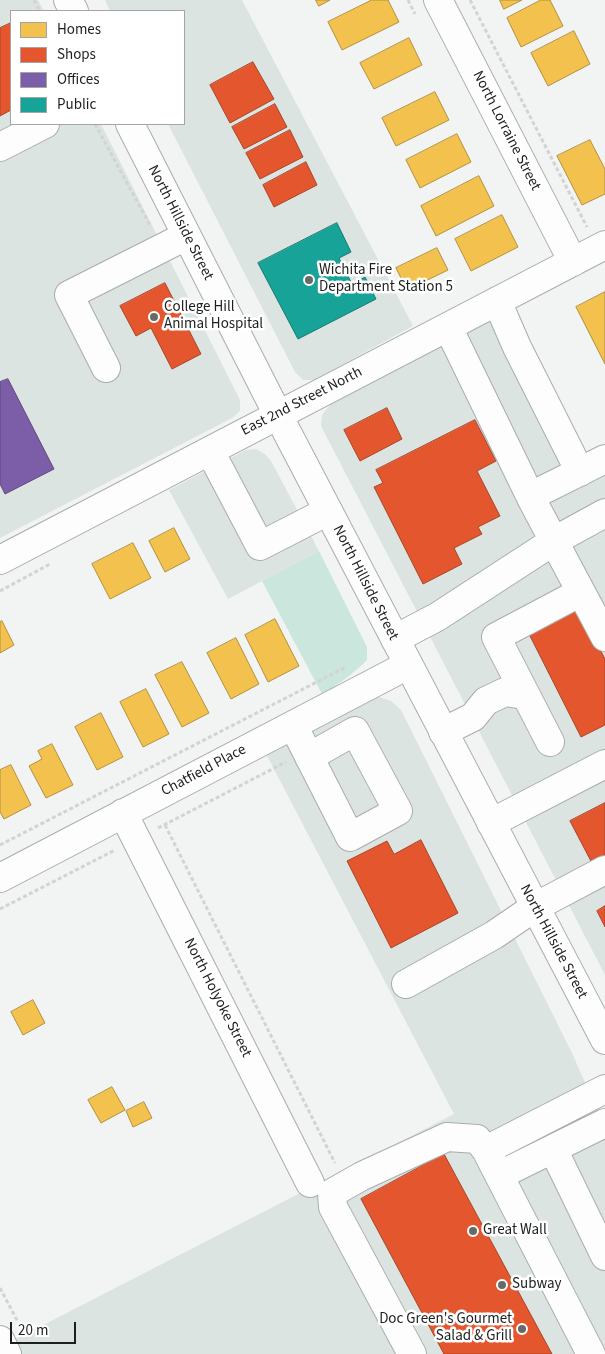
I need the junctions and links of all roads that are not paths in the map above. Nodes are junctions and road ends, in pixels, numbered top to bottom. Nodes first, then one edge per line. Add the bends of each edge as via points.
1 (438, 0) edge
2 (43, 125) edge
3 (130, 125) edge
4 (0, 147) edge
5 (186, 236) junction
6 (596, 236) edge
7 (573, 262) junction
8 (497, 301) junction
9 (448, 327) junction
10 (106, 368) dead end
11 (278, 415) junction
12 (210, 450) junction
13 (605, 459) edge
14 (580, 472) junction
15 (532, 500) junction
16 (328, 511) junction
17 (605, 513) edge
18 (554, 541) junction
19 (0, 560) edge
20 (581, 592) junction
21 (605, 637) edge
22 (395, 639) junction
23 (408, 665) junction
24 (521, 692) junction
25 (292, 725) junction
26 (443, 732) junction
27 (550, 742) dead end
28 (308, 754) road end
29 (605, 764) edge
30 (123, 813) junction
31 (491, 823) junction
32 (605, 870) edge
33 (0, 878) edge
34 (535, 907) junction
35 (406, 984) dead end
36 (605, 1040) edge
37 (605, 1089) edge
38 (605, 1123) edge
39 (553, 1149) junction
40 (486, 1150) junction
41 (500, 1175) junction
42 (310, 1183) dead end
43 (605, 1256) edge
44 (0, 1340) edge
45 (7, 1354) edge
46 (412, 1354) edge
47 (591, 1354) edge

1 - 7 street, North Lorraine Street
2 - 4 street
3 - 5 street, North Hillside Street
5 - 10 street via 69,295
5 - 11 street, North Hillside Street
6 - 7 street, East 2nd Street North
7 - 8 street, East 2nd Street North
8 - 9 street, East 2nd Street North
8 - 14 street
9 - 11 street, East 2nd Street North
9 - 15 street
11 - 12 street, East 2nd Street North
11 - 16 street, North Hillside Street
12 - 16 street via 260,546
12 - 19 street, East 2nd Street North
13 - 14 street
14 - 15 street via 539,492
15 - 18 street
16 - 22 street, North Hillside Street
17 - 18 street
18 - 20 street
18 - 22 street via 437,617
20 - 21 street
20 - 24 street via 496,637
22 - 23 street, North Hillside Street
23 - 25 street, Chatfield Place
23 - 26 street, North Hillside Street
24 - 26 street via 505,692 486,701 473,717
24 - 27 street
25 - 28 street
25 - 30 street, Chatfield Place
26 - 31 street, North Hillside Street
29 - 31 street
30 - 33 street, Chatfield Place
30 - 42 street, North Holyoke Street
31 - 34 street, North Hillside Street
32 - 34 street
34 - 35 street via 494,935
34 - 36 street, North Hillside Street
37 - 40 street
38 - 39 street
39 - 41 street
39 - 43 street
40 - 41 street
40 - 46 street via 477,1139 446,1137 332,1193 333,1207
41 - 47 street
44 - 45 street

